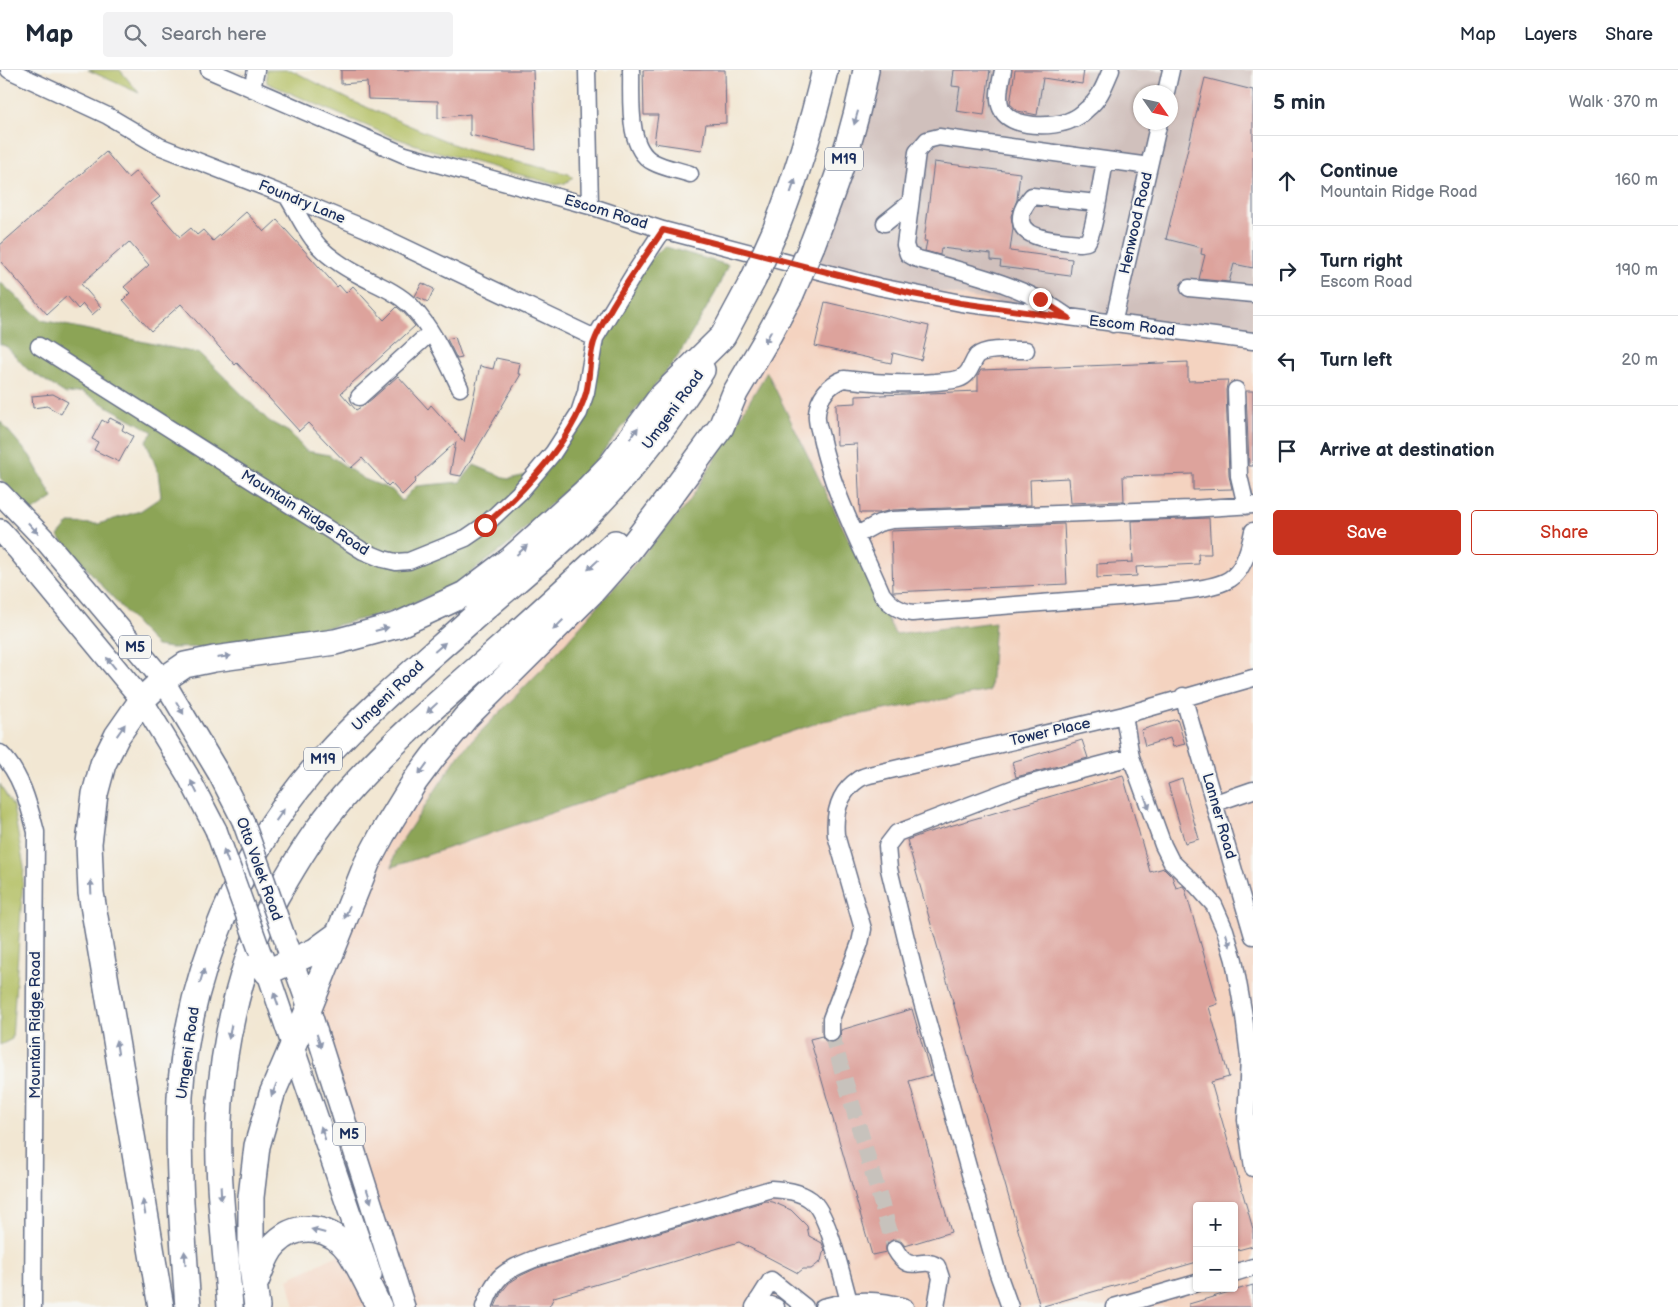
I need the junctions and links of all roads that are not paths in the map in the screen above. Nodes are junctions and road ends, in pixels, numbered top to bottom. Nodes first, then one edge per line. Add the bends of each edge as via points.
1 (9, 70) edge
2 (209, 70) edge
3 (256, 70) edge
4 (587, 70) edge
5 (631, 70) edge
6 (825, 70) edge
7 (866, 70) edge
8 (1003, 70) edge
9 (1111, 70) edge
10 (1171, 70) edge
11 (1168, 85) edge
12 (252, 88) junction
13 (1157, 130) edge
14 (1105, 161) junction
15 (1148, 166) junction
16 (690, 174) dead end
17 (287, 196) junction
18 (910, 203) junction
19 (1097, 204) junction
20 (590, 206) junction
21 (885, 223) dead end
22 (663, 230) junction
23 (1189, 288) dead end
24 (1253, 294) edge
25 (1069, 318) junction
26 (1113, 324) junction
27 (431, 332) junction
28 (723, 336) junction
29 (595, 338) junction
30 (1253, 341) edge
31 (39, 346) dead end
32 (1026, 350) dead end
33 (460, 388) dead end
34 (1236, 390) dead end
35 (735, 393) junction
36 (358, 396) dead end
37 (0, 493) edge
38 (1249, 505) edge
39 (0, 530) edge
40 (1253, 532) edge
41 (857, 535) junction
42 (1253, 678) edge
43 (163, 680) junction
44 (1183, 696) junction
45 (142, 700) junction
46 (1124, 715) junction
47 (0, 753) edge
48 (1131, 757) junction
49 (1253, 790) edge
50 (1215, 803) junction
51 (337, 935) junction
52 (1253, 936) edge
53 (289, 950) junction
54 (264, 962) junction
55 (309, 1008) junction
56 (831, 1033) tunnel mouth
57 (292, 1045) junction
58 (1253, 1168) edge
59 (895, 1249) tunnel mouth
60 (1253, 1267) edge
61 (1238, 1271) edge
62 (1193, 1284) edge
63 (256, 1296) edge
64 (849, 1301) junction
65 (756, 1304) edge
66 (33, 1307) edge
67 (161, 1307) edge
68 (188, 1307) edge
69 (230, 1307) edge
70 (380, 1307) edge
71 (404, 1307) edge
72 (484, 1307) edge
73 (776, 1307) edge
74 (805, 1307) edge
75 (823, 1307) edge
76 (905, 1307) edge
77 (936, 1307) edge
78 (1010, 1307) edge
79 (1114, 1307) edge

1 - 17 street, Foundry Lane via 108,116 159,146
2 - 12 street, Escom Road
3 - 12 street
4 - 20 street
5 - 16 street via 632,122 639,146 653,162
28 -> 6 highway, M19, bridge via 775,231 792,188
7 -> 35 highway, M19, bridge via 860,106 840,173 812,245 791,294
8 - 9 street via 999,100 1004,113 1014,121 1036,126 1071,121 1088,109
10 - 11 street
12 - 20 street, Escom Road via 405,155
13 - 15 street, Henwood Road
14 - 15 street
14 - 18 street via 931,138 920,147 915,158
14 - 19 street
15 - 26 street, Henwood Road
17 - 27 street via 313,240 324,251 340,264 403,298
17 - 29 street, Foundry Lane via 364,228
18 - 21 street
18 - 25 street via 905,245 912,256 990,279 1040,299
19 - 19 street via 1087,242 1034,236 1022,227 1021,213 1032,196
20 - 22 street, Escom Road
22 - 25 street, Escom Road via 913,294
22 - 29 street, Mountain Ridge Road
23 - 24 street
25 - 26 street, Escom Road
26 - 30 street, Escom Road
27 - 33 street
27 - 36 street
43 -> 28 highway via 185,665 335,642 398,625 465,594 511,559 585,492 611,465 661,397
68 -> 28 highway, Umgeni Road / M19 via 179,1139 184,1060 210,950 247,866 281,813 323,759 398,684 578,526 611,490 682,401
29 - 31 street, Mountain Ridge Road via 579,413 553,454 520,493 466,538 409,561 396,562 363,550
32 - 41 street via 982,353 971,369 956,380 896,384 844,380 826,391 817,413 824,454
34 - 38 street via 1239,476
35 -> 51 highway via 721,427 629,550 590,594 466,717 427,765 382,835
35 -> 69 highway, M19 via 697,449 630,529 434,706 344,797 297,860 268,912 243,976 226,1053 220,1099 221,1209
37 -> 43 main road, Otto Volek Road / M5 via 45,540
38 - 41 street via 892,520
45 -> 39 main road, Otto Volek Road / M5
40 - 41 street via 1238,571 1232,578 1212,586 912,613 898,609 882,594
42 - 44 street, Tower Place
43 - 45 highway
43 -> 53 main road, Otto Volek Road / M5, bridge via 243,821
44 - 46 street, Tower Place
44 - 50 street, Lanner Road
54 -> 45 main road, Otto Volek Road / M5, bridge via 216,830
67 -> 45 highway via 91,893 89,843 95,794 103,764 117,736
46 - 48 street
46 - 56 street, Tower Place via 882,772 860,778 848,788 838,804 834,820 863,929 831,1019
47 - 66 street, Mountain Ridge Road via 28,798 36,832
48 -> 58 street via 1171,861 1214,905 1232,953 1249,1058 1246,1120
48 - 78 street via 1017,787 897,833 887,846 889,869 917,984 997,1271
49 - 50 street
50 - 52 street, Lanner Road
51 - 53 highway via 315,951
51 - 55 highway
53 - 54 highway
53 - 55 main road, Otto Volek Road / M5
57 -> 54 main road, Otto Volek Road / M5
55 - 57 highway
55 -> 71 main road, Otto Volek Road / M5
57 -> 63 highway via 272,1094 257,1146 251,1197 251,1258
70 -> 57 main road, Otto Volek Road / M5
59 - 77 street via 901,1260 907,1263 933,1263 937,1266 941,1278
60 - 61 street
62 - 79 street
70 -> 63 highway via 349,1252 336,1237 306,1228 276,1242 268,1253
64 - 72 street via 826,1222 812,1201 792,1191 771,1189 508,1269 495,1282
64 - 75 street
64 - 76 street via 873,1300
65 - 73 street
65 - 74 street via 771,1280

